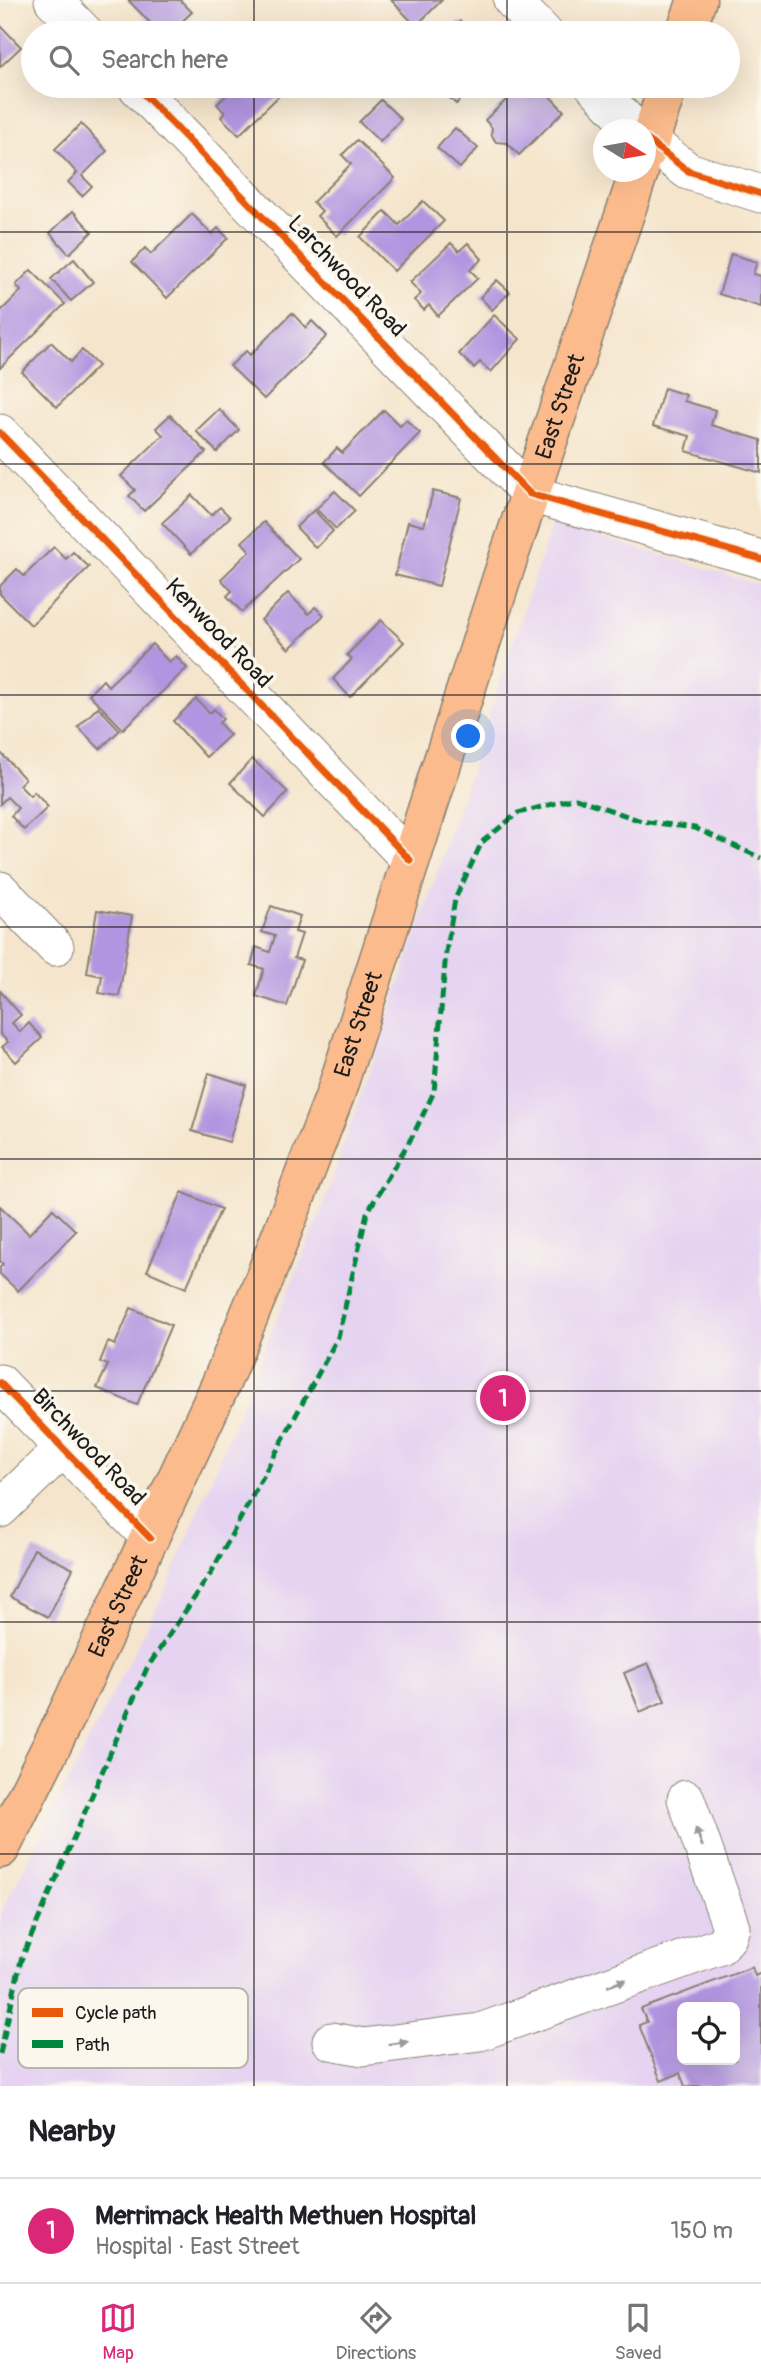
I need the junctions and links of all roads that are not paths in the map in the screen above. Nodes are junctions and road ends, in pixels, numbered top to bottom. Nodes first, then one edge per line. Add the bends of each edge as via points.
1 (53, 0) edge
2 (512, 0) edge
3 (697, 0) edge
4 (73, 21) edge
5 (532, 21) edge
6 (689, 21) edge
7 (148, 98) edge
8 (604, 98) edge
9 (663, 98) edge
10 (621, 119) edge
11 (654, 119) edge
12 (656, 154) edge
13 (632, 182) edge
14 (761, 194) edge
15 (0, 433) edge
16 (530, 494) junction
17 (761, 559) edge
18 (410, 860) junction
19 (0, 890) edge
20 (55, 947) dead end
21 (0, 1383) edge
22 (63, 1448) junction
23 (0, 1509) edge
24 (150, 1538) junction
25 (686, 1799) dead end
26 (4, 1839) edge
27 (331, 2041) dead end

1 - 4 street
2 - 5 street
3 - 6 main road
7 - 16 street, Larchwood Road
8 - 10 street
9 - 11 main road, East Street
12 - 14 street via 688,171
13 - 16 main road, East Street
15 - 18 street, Kenwood Road
16 - 17 street
16 - 18 main road, East Street
18 - 24 main road, East Street via 335,1095 219,1388
19 - 20 street
21 - 22 street, Birchwood Road
22 - 23 street
22 - 24 street, Birchwood Road
24 - 26 main road, East Street
27 -> 25 street via 363,2047 481,2032 720,1946 731,1927

